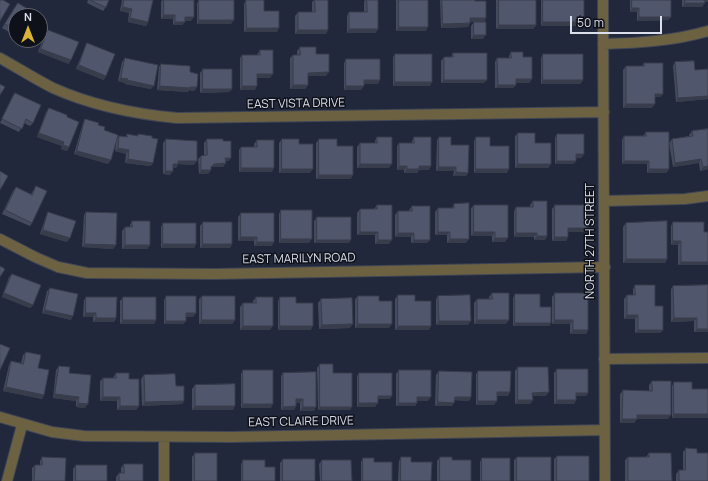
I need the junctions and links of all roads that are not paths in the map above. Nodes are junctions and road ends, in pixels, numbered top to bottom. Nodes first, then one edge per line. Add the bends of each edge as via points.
1 (603, 0) edge
2 (708, 31) edge
3 (603, 44) junction
4 (0, 58) edge
5 (604, 112) junction
6 (708, 196) edge
7 (604, 201) junction
8 (0, 238) edge
9 (605, 267) junction
10 (708, 358) edge
11 (604, 359) junction
12 (0, 417) edge
13 (22, 425) junction
14 (605, 430) junction
15 (164, 437) junction
16 (7, 481) edge
17 (164, 481) edge
18 (605, 481) edge

1 - 3 street, NORTH 27TH STREET
2 - 3 street via 679,39
3 - 5 street, NORTH 27TH STREET
4 - 5 street, EAST VISTA DRIVE via 81,99 141,114 177,118
5 - 7 street, NORTH 27TH STREET
6 - 7 street
7 - 9 street, NORTH 27TH STREET
8 - 9 street, EAST MARILYN ROAD via 35,257 88,273 206,274
9 - 11 street, NORTH 27TH STREET
10 - 11 street
11 - 14 street, NORTH 27TH STREET
12 - 13 street, EAST CLAIRE DRIVE
13 - 15 street, EAST CLAIRE DRIVE via 84,436
13 - 16 street
14 - 15 street, EAST CLAIRE DRIVE
14 - 18 street, NORTH 27TH STREET
15 - 17 street

